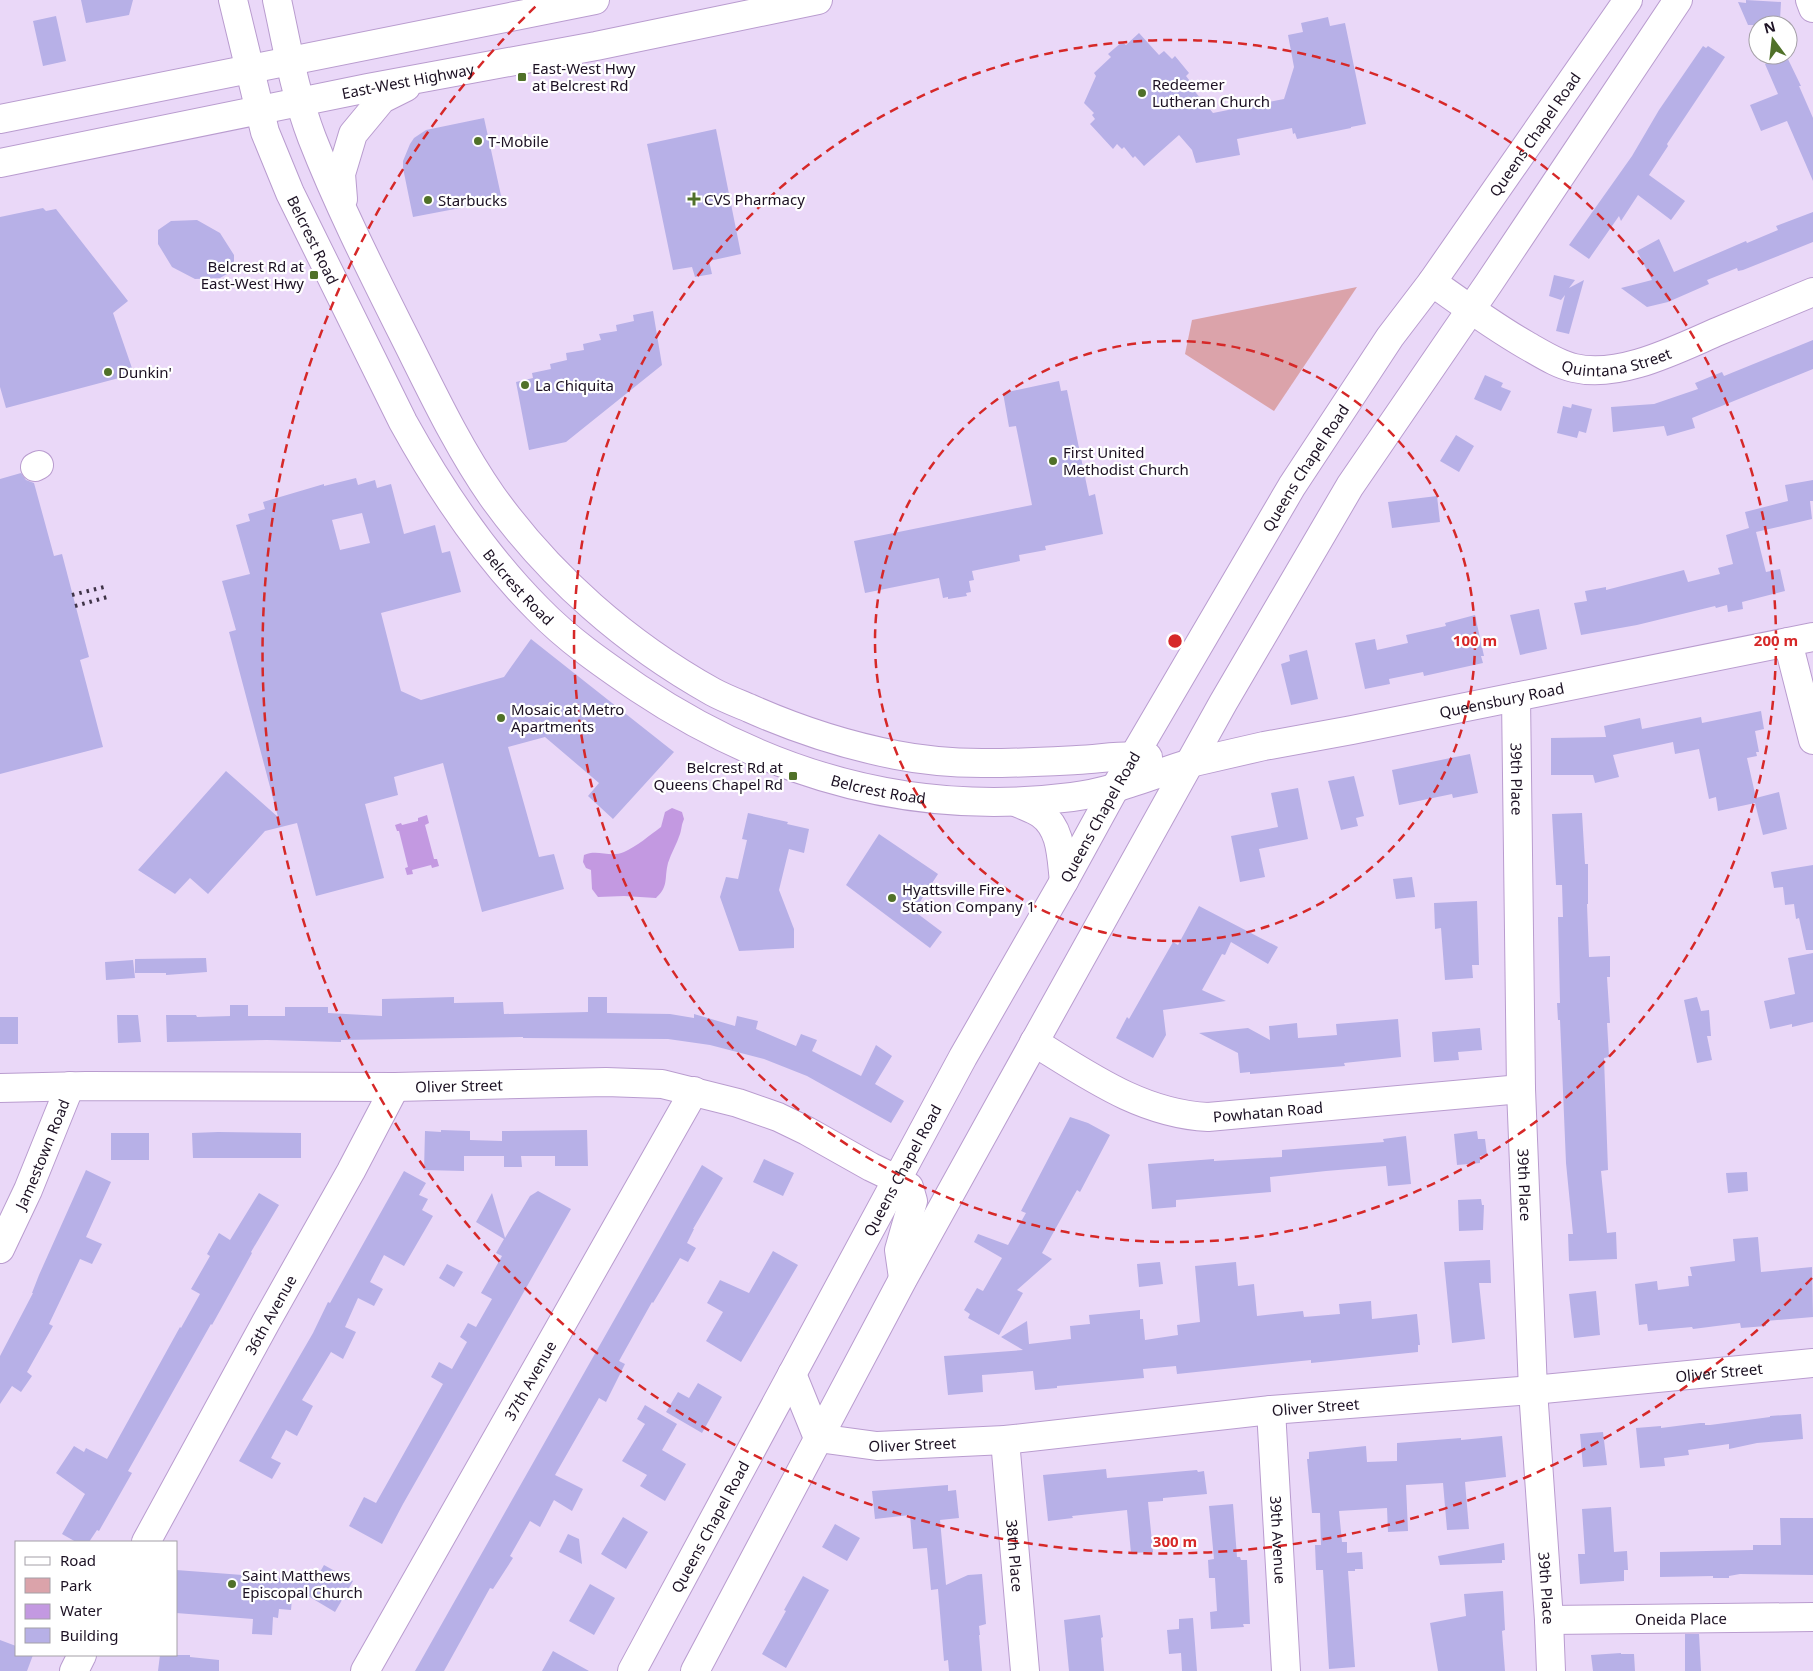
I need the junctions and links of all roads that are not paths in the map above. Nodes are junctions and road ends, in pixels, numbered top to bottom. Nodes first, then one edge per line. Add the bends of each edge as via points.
1 (233, 0) edge
2 (277, 0) edge
3 (595, 0) edge
4 (818, 0) edge
5 (1619, 0) edge
6 (1628, 0) edge
7 (1810, 0) edge
8 (1676, 6) edge
9 (1813, 8) edge
10 (290, 61) junction
11 (249, 69) junction
12 (427, 77) junction
13 (1563, 93) junction
14 (300, 102) junction
15 (260, 110) junction
16 (0, 119) edge
17 (0, 163) edge
18 (345, 213) junction
19 (1432, 282) junction
20 (1813, 292) edge
21 (1471, 310) junction
22 (1800, 639) edge
23 (1516, 696) junction
24 (822, 737) junction
25 (1813, 740) edge
26 (1134, 755) junction
27 (1190, 763) junction
28 (861, 787) junction
29 (1115, 788) junction
30 (1016, 802) junction
31 (1064, 881) junction
32 (1034, 1042) junction
33 (70, 1086) junction
34 (394, 1087) junction
35 (0, 1088) edge
36 (1521, 1088) junction
37 (694, 1090) junction
38 (898, 1180) junction
39 (0, 1249) edge
40 (903, 1279) junction
41 (1813, 1362) edge
42 (792, 1374) junction
43 (1533, 1390) junction
44 (1272, 1410) junction
45 (818, 1438) junction
46 (1005, 1440) junction
47 (147, 1541) edge
48 (1813, 1617) edge
49 (1549, 1620) junction
50 (82, 1656) edge
51 (74, 1671) edge
52 (365, 1671) edge
53 (632, 1671) edge
54 (695, 1671) edge
55 (1025, 1671) edge
56 (1286, 1671) edge
57 (1551, 1671) edge

1 - 11 main road, Belcrest Road
2 - 10 main road
3 - 10 main road
4 - 12 main road, East-West Highway
5 - 13 main road
6 - 13 main road, Queens Chapel Road
7 - 9 main road
8 - 21 main road
10 - 11 main road
10 - 14 main road
11 - 15 main road, Belcrest Road
11 - 16 main road
12 - 14 main road, East-West Highway
12 - 18 main road via 382,99 353,134 341,174
13 - 19 main road, Queens Chapel Road
14 - 15 main road, East-West Highway
14 - 18 main road via 311,137
15 - 17 main road, East-West Highway
15 - 28 main road, Belcrest Road via 268,140 290,193 403,422 442,487 514,583 582,650 695,724 767,758
18 - 24 main road via 460,446 492,496 578,596 659,659 716,694 778,722
19 - 21 main road, Quintana Street
19 - 26 main road, Queens Chapel Road via 1390,337 1292,486
20 - 21 main road, Quintana Street via 1676,349 1612,369 1591,370 1561,364
21 - 27 main road via 1350,486
22 - 23 main road, Queensbury Road
22 - 25 main road
23 - 27 main road, Queensbury Road
23 - 36 main road, 39th Place
24 - 26 main road via 899,756 974,764
24 - 28 main road via 852,759 857,766
26 - 27 main road, Queensbury Road
26 - 29 main road, Queens Chapel Road
27 - 29 main road, Queensbury Road
27 - 32 main road
28 - 30 main road, Belcrest Road via 910,797 962,802
29 - 30 main road, Belcrest Road via 1075,797
29 - 31 main road, Queens Chapel Road
30 - 31 main road via 1041,814 1051,824 1058,836
31 - 38 main road, Queens Chapel Road via 963,1057
32 - 36 main road, Powhatan Road via 1131,1099 1190,1116 1208,1117
32 - 40 main road
33 - 34 main road, Oliver Street
33 - 35 main road, Oliver Street
33 - 39 main road, Jamestown Road
34 - 37 main road, Oliver Street via 635,1082
34 - 47 main road, 36th Avenue
36 - 43 main road, 39th Place
37 - 38 main road, Oliver Street via 778,1117
37 - 52 main road, 37th Avenue
38 - 40 main road via 909,1187 913,1201 899,1250
38 - 42 main road, Queens Chapel Road
40 - 45 main road
41 - 43 main road, Oliver Street
42 - 45 main road
42 - 53 main road, Queens Chapel Road
43 - 44 main road, Oliver Street
43 - 49 main road, 39th Place
44 - 46 main road, Oliver Street
44 - 56 main road, 39th Avenue
45 - 46 main road, Oliver Street via 876,1446
45 - 54 main road
46 - 55 main road, 38th Place
48 - 49 main road, Oneida Place
49 - 57 main road, 39th Place
50 - 51 main road

